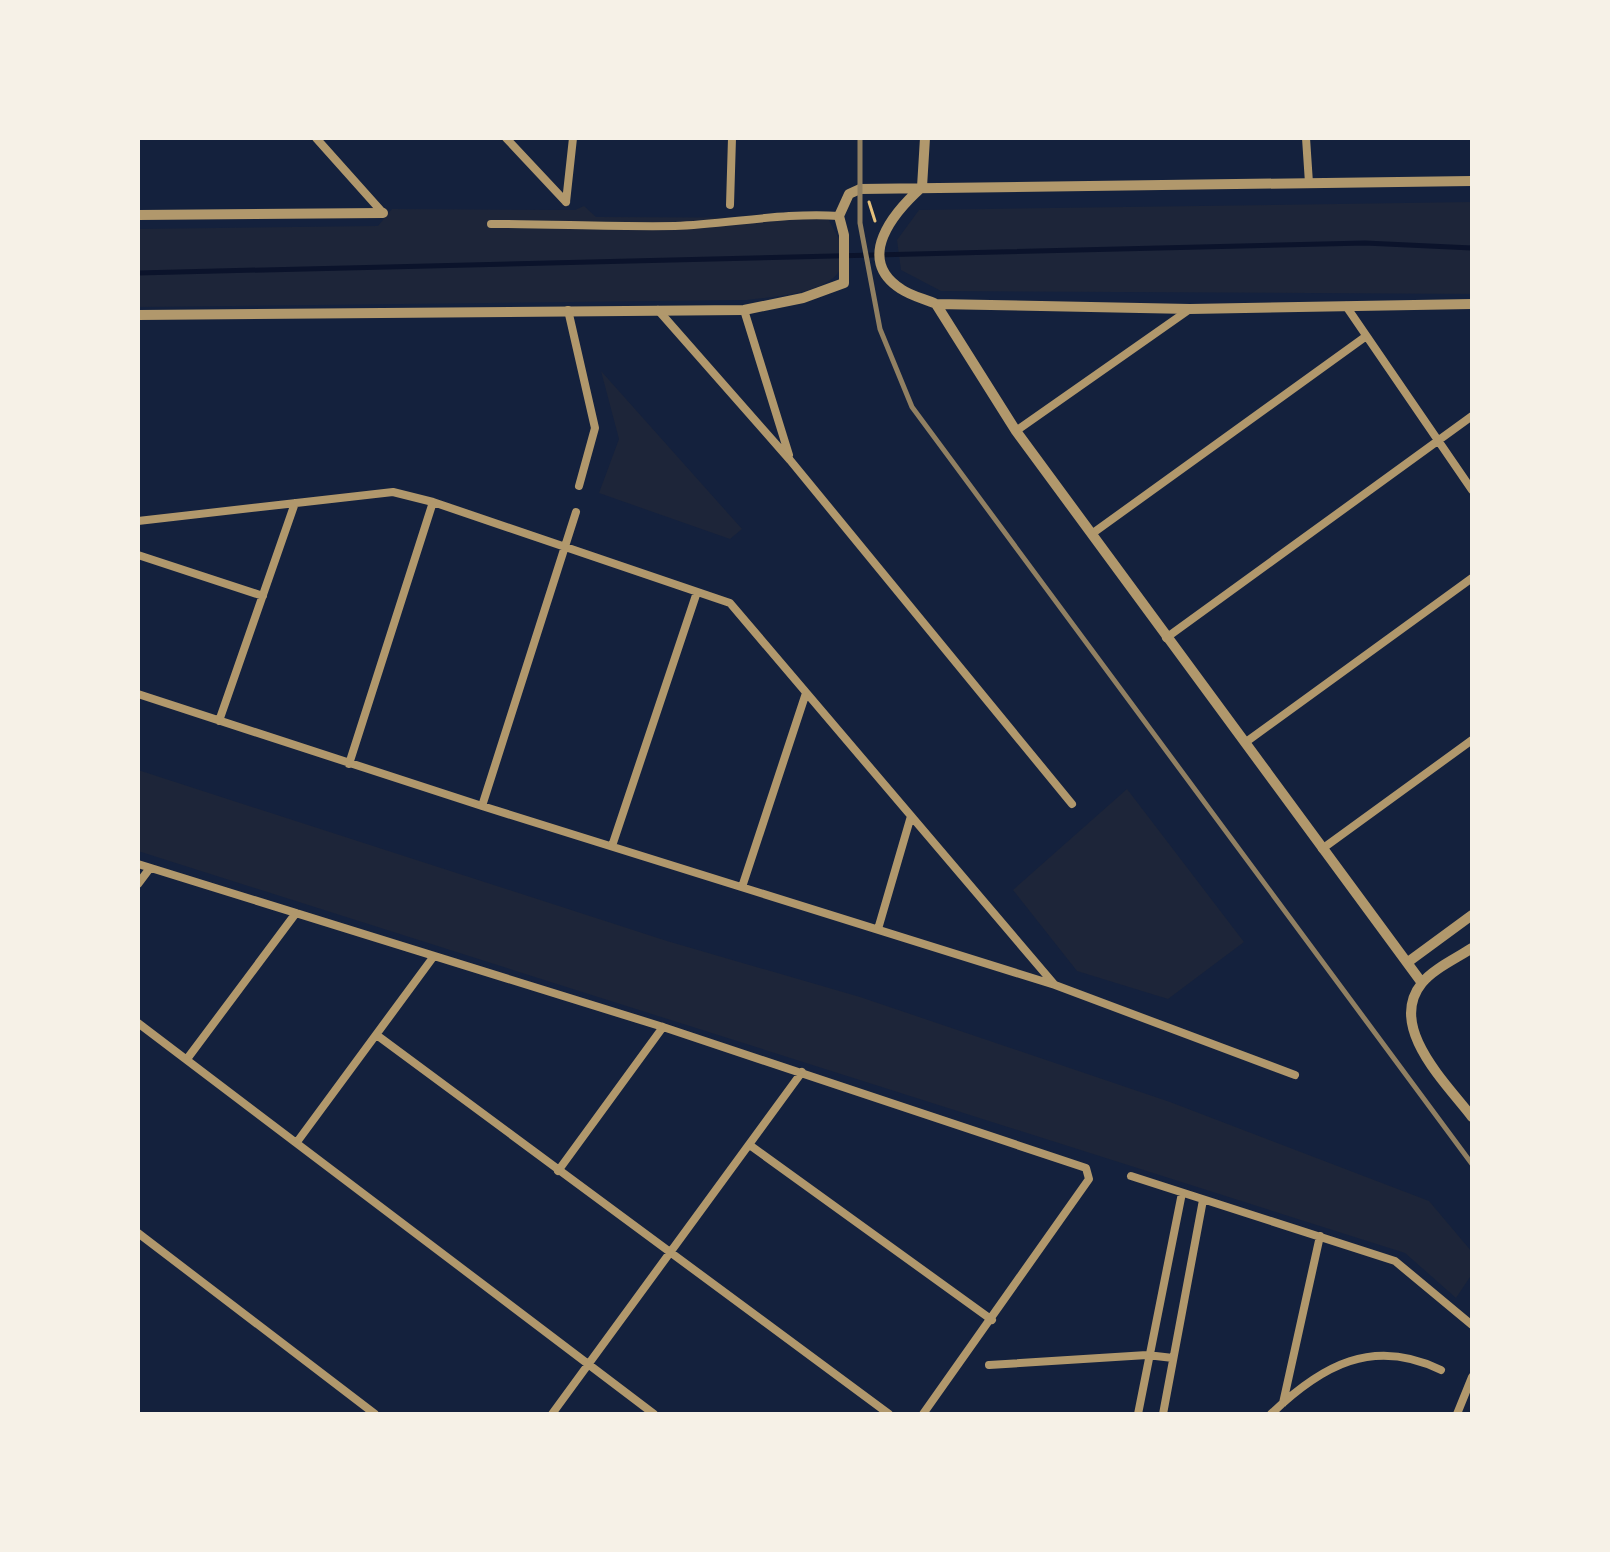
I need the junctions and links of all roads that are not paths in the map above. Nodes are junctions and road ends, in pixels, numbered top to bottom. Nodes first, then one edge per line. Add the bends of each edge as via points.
1 (316, 138) edge
2 (506, 138) edge
3 (573, 138) edge
4 (732, 138) edge
5 (925, 138) edge
6 (1306, 138) edge
7 (1472, 181) edge
8 (1309, 183) junction
9 (922, 187) junction
10 (730, 205) dead end
11 (383, 213) joint
12 (138, 215) edge
13 (839, 216) junction
14 (491, 224) dead end
15 (936, 304) junction
16 (1472, 304) edge
17 (1346, 306) junction
18 (1190, 309) junction
19 (568, 310) junction
20 (658, 310) junction
21 (744, 310) junction
22 (138, 315) edge
23 (1365, 337) junction
24 (1472, 416) edge
25 (1016, 431) junction
26 (1437, 441) junction
27 (790, 460) junction
28 (579, 486) dead end
29 (1472, 490) edge
30 (433, 502) junction
31 (295, 503) junction
32 (576, 512) dead end
33 (138, 521) edge
34 (1093, 533) junction
35 (565, 546) junction
36 (138, 555) edge
37 (1472, 578) edge
38 (697, 592) junction
39 (263, 596) junction
40 (1166, 638) junction
41 (806, 693) junction
42 (138, 694) edge
43 (219, 721) junction
44 (1472, 740) edge
45 (1246, 742) junction
46 (349, 764) junction
47 (1072, 804) dead end
48 (482, 806) junction
49 (911, 816) junction
50 (612, 846) junction
51 (1322, 849) junction
52 (138, 864) edge
53 (150, 868) junction
54 (138, 884) edge
55 (742, 887) junction
56 (296, 913) junction
57 (1472, 915) edge
58 (878, 929) junction
59 (1472, 948) edge
60 (434, 956) junction
61 (1408, 962) junction
62 (1422, 983) junction
63 (1055, 985) junction
64 (138, 1023) edge
65 (663, 1027) junction
66 (378, 1036) junction
67 (187, 1059) junction
68 (802, 1072) junction
69 (1295, 1075) dead end
70 (1472, 1117) edge
71 (297, 1142) junction
72 (751, 1146) junction
73 (558, 1171) junction
74 (1131, 1176) dead end
75 (1182, 1193) junction
76 (1203, 1200) junction
77 (138, 1233) edge
78 (1320, 1236) junction
79 (670, 1254) junction
80 (992, 1320) junction
81 (1472, 1325) edge
82 (1147, 1355) junction
83 (1173, 1358) junction
84 (989, 1365) dead end
85 (588, 1366) junction
86 (1441, 1370) dead end
87 (1472, 1377) edge
88 (1283, 1403) junction
89 (375, 1414) edge
90 (552, 1414) edge
91 (654, 1414) edge
92 (889, 1414) edge
93 (923, 1414) edge
94 (1138, 1414) edge
95 (1163, 1414) edge
96 (1271, 1414) edge
97 (1457, 1414) edge

1 - 11 street
2 - 3 street via 566,202
4 - 10 street
5 - 9 street
6 - 8 street
7 - 8 street
8 - 9 street
9 - 13 street via 860,189 849,194
9 - 15 street via 897,209 879,241 883,271 900,289
11 - 12 street
13 - 14 street via 673,226
13 - 21 street via 844,283
15 - 18 street
15 - 25 street
16 - 17 street
17 - 18 street
17 - 23 street
18 - 25 street
19 - 20 street
19 - 22 street
19 - 28 street via 595,428
20 - 21 street
20 - 27 street
21 - 27 street
23 - 26 street
23 - 34 street
24 - 26 street
25 - 34 street
26 - 29 street
26 - 40 street
27 - 47 street
30 - 31 street via 393,492
30 - 35 street
30 - 46 street
31 - 33 street
31 - 39 street
32 - 35 street
34 - 40 street
35 - 38 street
35 - 48 street
36 - 39 street
37 - 45 street
38 - 41 street via 730,603
38 - 50 street
39 - 43 street
40 - 45 street
41 - 49 street
41 - 55 street
42 - 43 street
43 - 46 street
44 - 51 street
45 - 51 street
46 - 48 street
48 - 50 street
49 - 58 street
49 - 63 street
50 - 55 street
51 - 61 street
52 - 53 street
53 - 54 street
53 - 56 street
55 - 58 street
56 - 60 street
56 - 67 street
57 - 61 street
58 - 63 street
59 - 62 street
60 - 65 street
60 - 66 street
61 - 62 street
62 - 70 street via 1413,1001 1412,1022 1420,1048
63 - 69 street
64 - 67 street
65 - 68 street
65 - 73 street
66 - 71 street
66 - 73 street
67 - 71 street
68 - 72 street
68 - 80 street via 1086,1168 1089,1179
71 - 85 street
72 - 79 street
72 - 80 street
73 - 79 street
74 - 75 street
75 - 76 street
75 - 82 street
76 - 78 street
76 - 83 street
77 - 89 street
78 - 81 street via 1395,1261
78 - 88 street
79 - 85 street
79 - 92 street
80 - 93 street
82 - 83 street
82 - 84 street
82 - 94 street
83 - 95 street
85 - 90 street
85 - 91 street
86 - 88 street via 1416,1357 1364,1355 1341,1363
87 - 97 street
88 - 96 street

